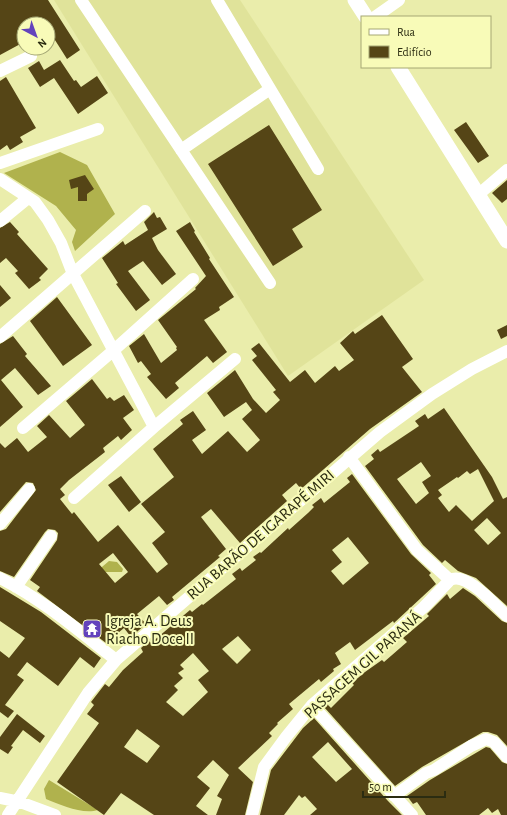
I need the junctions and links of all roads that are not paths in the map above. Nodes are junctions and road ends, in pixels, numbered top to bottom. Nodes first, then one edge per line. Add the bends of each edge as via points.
1 (81, 0) edge
2 (217, 0) edge
3 (355, 0) edge
4 (399, 0) edge
5 (365, 16) edge
6 (376, 16) edge
7 (31, 56) dead end
8 (399, 68) edge
9 (0, 71) edge
10 (270, 89) junction
11 (98, 129) dead end
12 (181, 150) junction
13 (0, 163) edge
14 (318, 169) dead end
15 (507, 170) edge
16 (0, 180) edge
17 (478, 194) junction
18 (28, 198) junction
19 (145, 211) dead end
20 (0, 221) edge
21 (507, 240) edge
22 (73, 274) junction
23 (193, 279) dead end
24 (270, 283) dead end
25 (0, 337) edge
26 (114, 350) junction
27 (507, 352) edge
28 (235, 359) dead end
29 (154, 427) junction
30 (23, 428) dead end
31 (349, 458) junction
32 (29, 489) dead end
33 (74, 498) dead end
34 (0, 524) edge
35 (51, 536) dead end
36 (0, 578) edge
37 (450, 580) junction
38 (16, 587) junction
39 (507, 616) edge
40 (116, 660) junction
41 (312, 706) junction
42 (507, 757) edge
43 (394, 796) junction
44 (0, 798) edge
45 (17, 801) junction
46 (8, 815) edge
47 (55, 815) edge
48 (252, 815) edge
49 (412, 815) edge

1 - 12 street
2 - 10 street
3 - 5 main road
4 - 6 street
7 - 9 street
8 - 17 main road
10 - 12 street
10 - 14 street
11 - 13 street
12 - 24 street
15 - 17 street
16 - 18 street
17 - 21 main road
18 - 20 street
18 - 22 street via 35,202 48,220 61,243
19 - 22 street
22 - 25 street
22 - 26 street
23 - 26 street
26 - 29 street
26 - 30 street
27 - 31 street, RUA BARÃO DE IGARAPÉ MIRI via 472,369 413,406
28 - 29 street
29 - 33 street
31 - 37 street via 417,550
31 - 40 street, RUA BARÃO DE IGARAPÉ MIRI
32 - 34 street
35 - 38 street
36 - 38 street
37 - 39 street via 459,578 471,583
37 - 41 street, PASSAGEM GIL PARANÁ via 424,607
38 - 40 street
40 - 45 street, RUA BARÃO DE IGARAPÉ MIRI via 88,693
41 - 43 street
41 - 48 street, PASSAGEM GIL PARANÁ via 269,758 258,787
42 - 43 street via 494,742 486,739 426,773
43 - 49 street
44 - 45 street
45 - 46 street, RUA BARÃO DE IGARAPÉ MIRI
45 - 47 street

